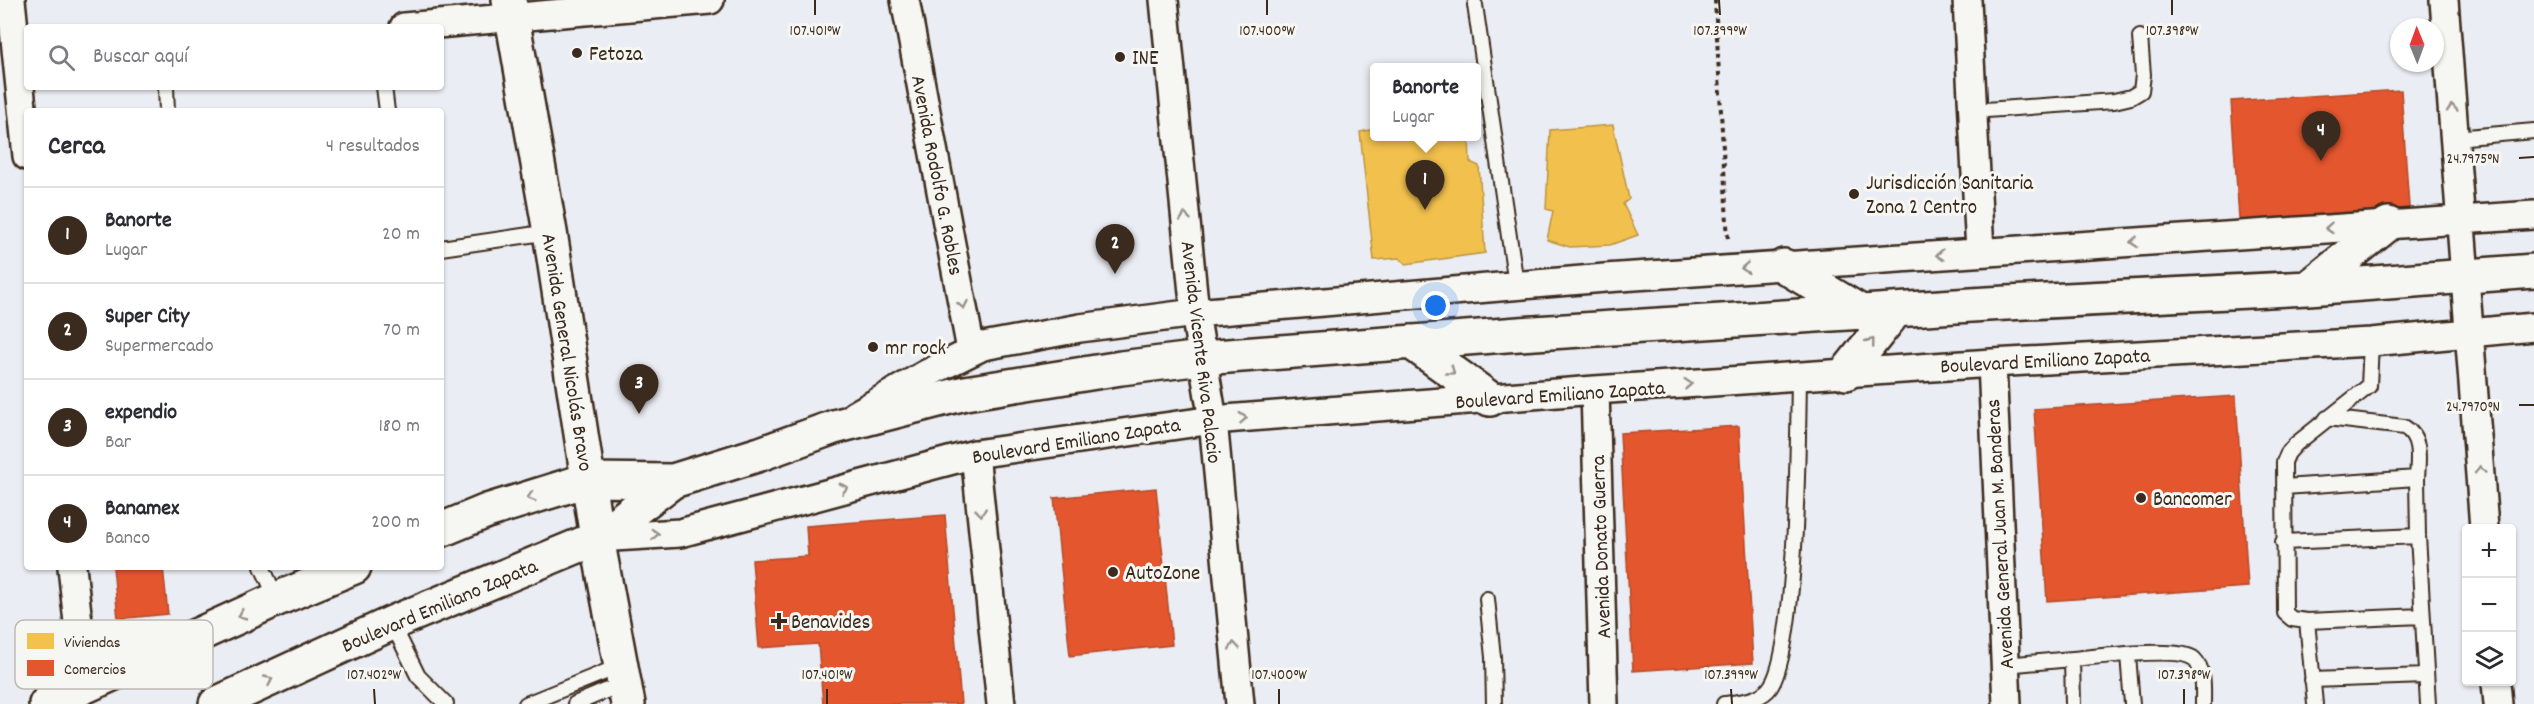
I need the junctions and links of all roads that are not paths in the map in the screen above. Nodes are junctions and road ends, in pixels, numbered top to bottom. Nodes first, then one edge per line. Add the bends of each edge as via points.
1 (11, 0) edge
2 (710, 0) edge
3 (905, 0) edge
4 (1164, 0) edge
5 (1967, 0) edge
6 (2444, 0) edge
7 (1475, 5) dead end
8 (511, 8) edge
9 (421, 24) edge
10 (2140, 37) dead end
11 (15, 65) edge
12 (166, 90) edge
13 (384, 90) edge
14 (167, 108) edge
15 (387, 108) edge
16 (1972, 111) junction
17 (2534, 131) edge
18 (24, 133) edge
19 (2454, 138) junction
20 (2534, 215) edge
21 (2461, 219) junction
22 (2388, 224) junction
23 (550, 232) junction
24 (444, 248) edge
25 (1980, 252) junction
26 (1784, 266) junction
27 (2534, 271) edge
28 (2465, 276) junction
29 (1516, 284) junction
30 (2308, 288) junction
31 (1896, 310) junction
32 (1861, 312) junction
33 (1195, 313) junction
34 (2534, 327) edge
35 (2470, 333) junction
36 (1411, 342) junction
37 (2371, 342) junction
38 (971, 350) junction
39 (1202, 358) junction
40 (1992, 363) junction
41 (1846, 373) junction
42 (1799, 376) junction
43 (1595, 390) junction
44 (1490, 399) junction
45 (2327, 418) junction
46 (1213, 420) junction
47 (834, 427) junction
48 (975, 454) junction
49 (2417, 477) junction
50 (587, 480) junction
51 (673, 481) junction
52 (2284, 487) junction
53 (2484, 524) edge
54 (444, 529) edge
55 (2418, 537) junction
56 (597, 538) junction
57 (2283, 542) junction
58 (72, 570) edge
59 (263, 570) edge
60 (347, 570) edge
61 (277, 599) junction
62 (1487, 599) dead end
63 (2422, 616) junction
64 (78, 620) edge
65 (2307, 621) junction
66 (392, 623) junction
67 (213, 628) edge
68 (2128, 655) junction
69 (2072, 659) junction
70 (2005, 665) junction
71 (2426, 676) junction
72 (2312, 680) junction
73 (623, 685) edge
74 (2496, 686) edge
75 (80, 689) edge
76 (46, 704) edge
77 (216, 704) edge
78 (446, 704) edge
79 (526, 704) edge
80 (575, 704) edge
81 (1001, 704) edge
82 (1240, 704) edge
83 (1494, 704) edge
84 (1604, 704) edge
85 (1724, 704) edge
86 (2007, 704) edge
87 (2073, 704) edge
88 (2132, 704) edge
89 (2203, 704) edge
90 (2315, 704) edge
91 (2428, 704) edge
92 (2498, 704) edge

1 - 11 street
2 - 8 street
3 -> 38 street, Avenida Rodolfo G. Robles
33 -> 4 street, Avenida Vicente Riva Palacio
5 - 16 street
19 -> 6 street
7 - 29 lane
8 - 9 street
8 - 23 main road, Avenida General Nicolás Bravo
10 - 16 lane via 2141,91 2131,97
11 - 18 street
12 - 14 lane
13 - 15 lane
16 - 25 street
17 - 19 lane
19 - 21 street
20 - 21 street, Boulevard Emiliano Zapata
21 - 22 street, Boulevard Emiliano Zapata
21 - 28 street
22 -> 25 street, Boulevard Emiliano Zapata
22 - 30 main road
23 - 24 lane
23 - 50 main road, Avenida General Nicolás Bravo
25 -> 26 street, Boulevard Emiliano Zapata
26 -> 29 street, Boulevard Emiliano Zapata
26 - 32 main road
27 - 28 main road, Boulevard Emiliano Zapata
28 - 30 main road, Boulevard Emiliano Zapata
28 - 35 street
29 - 33 street, Boulevard Emiliano Zapata
30 - 31 main road, Boulevard Emiliano Zapata
31 - 32 main road, Boulevard Emiliano Zapata
41 -> 31 main road
32 - 36 main road, Boulevard Emiliano Zapata
33 - 38 street, Boulevard Emiliano Zapata via 1080,328
33 - 39 street, Avenida Vicente Riva Palacio
34 - 35 street, Boulevard Emiliano Zapata
35 - 37 street, Boulevard Emiliano Zapata
53 -> 35 street
36 - 39 main road, Boulevard Emiliano Zapata
36 -> 44 main road
37 - 40 street, Boulevard Emiliano Zapata
37 - 45 lane via 2369,386
38 - 47 street, Boulevard Emiliano Zapata
39 - 46 street, Avenida Vicente Riva Palacio
39 - 47 main road, Boulevard Emiliano Zapata via 965,393
40 - 41 street, Boulevard Emiliano Zapata
40 - 70 street, Avenida General Juan M. Banderas
41 - 42 street, Boulevard Emiliano Zapata
43 -> 42 street, Boulevard Emiliano Zapata
42 - 85 lane via 1795,526 1785,644 1776,678 1767,691 1752,700
43 - 44 street, Boulevard Emiliano Zapata
43 - 84 street, Avenida Donato Guerra
46 -> 44 street, Boulevard Emiliano Zapata
45 - 49 lane via 2410,430 2418,449
45 - 52 lane via 2288,453
46 - 48 street, Boulevard Emiliano Zapata
82 -> 46 street, Avenida Vicente Riva Palacio
47 - 51 main road, Boulevard Emiliano Zapata
56 -> 48 street, Boulevard Emiliano Zapata via 680,533
48 -> 81 street
49 - 52 lane
49 - 55 lane
50 - 51 main road, Boulevard Emiliano Zapata
50 -> 54 main road, Boulevard Emiliano Zapata
50 - 56 main road, Avenida General Nicolás Bravo
51 - 56 main road, Boulevard Emiliano Zapata
52 - 57 lane
55 - 57 lane
55 - 63 lane
56 - 66 main road, Boulevard Emiliano Zapata
56 - 73 main road, Avenida General Nicolás Bravo
57 - 65 lane via 2285,613 2292,619
58 - 64 street
59 - 61 lane
60 - 61 main road
61 -> 67 main road
62 - 83 lane
63 - 65 lane
63 - 71 lane
65 - 72 lane
77 -> 66 main road, Boulevard Emiliano Zapata
66 - 78 lane via 418,676
68 - 69 lane
68 - 88 lane
68 - 89 lane via 2162,652 2192,657 2202,676
69 - 70 lane
69 - 87 lane
70 - 86 street, Avenida General Juan M. Banderas
71 - 72 lane
71 - 91 lane
72 - 90 lane
73 - 79 lane
73 - 80 lane
74 - 92 street
75 - 76 main road

